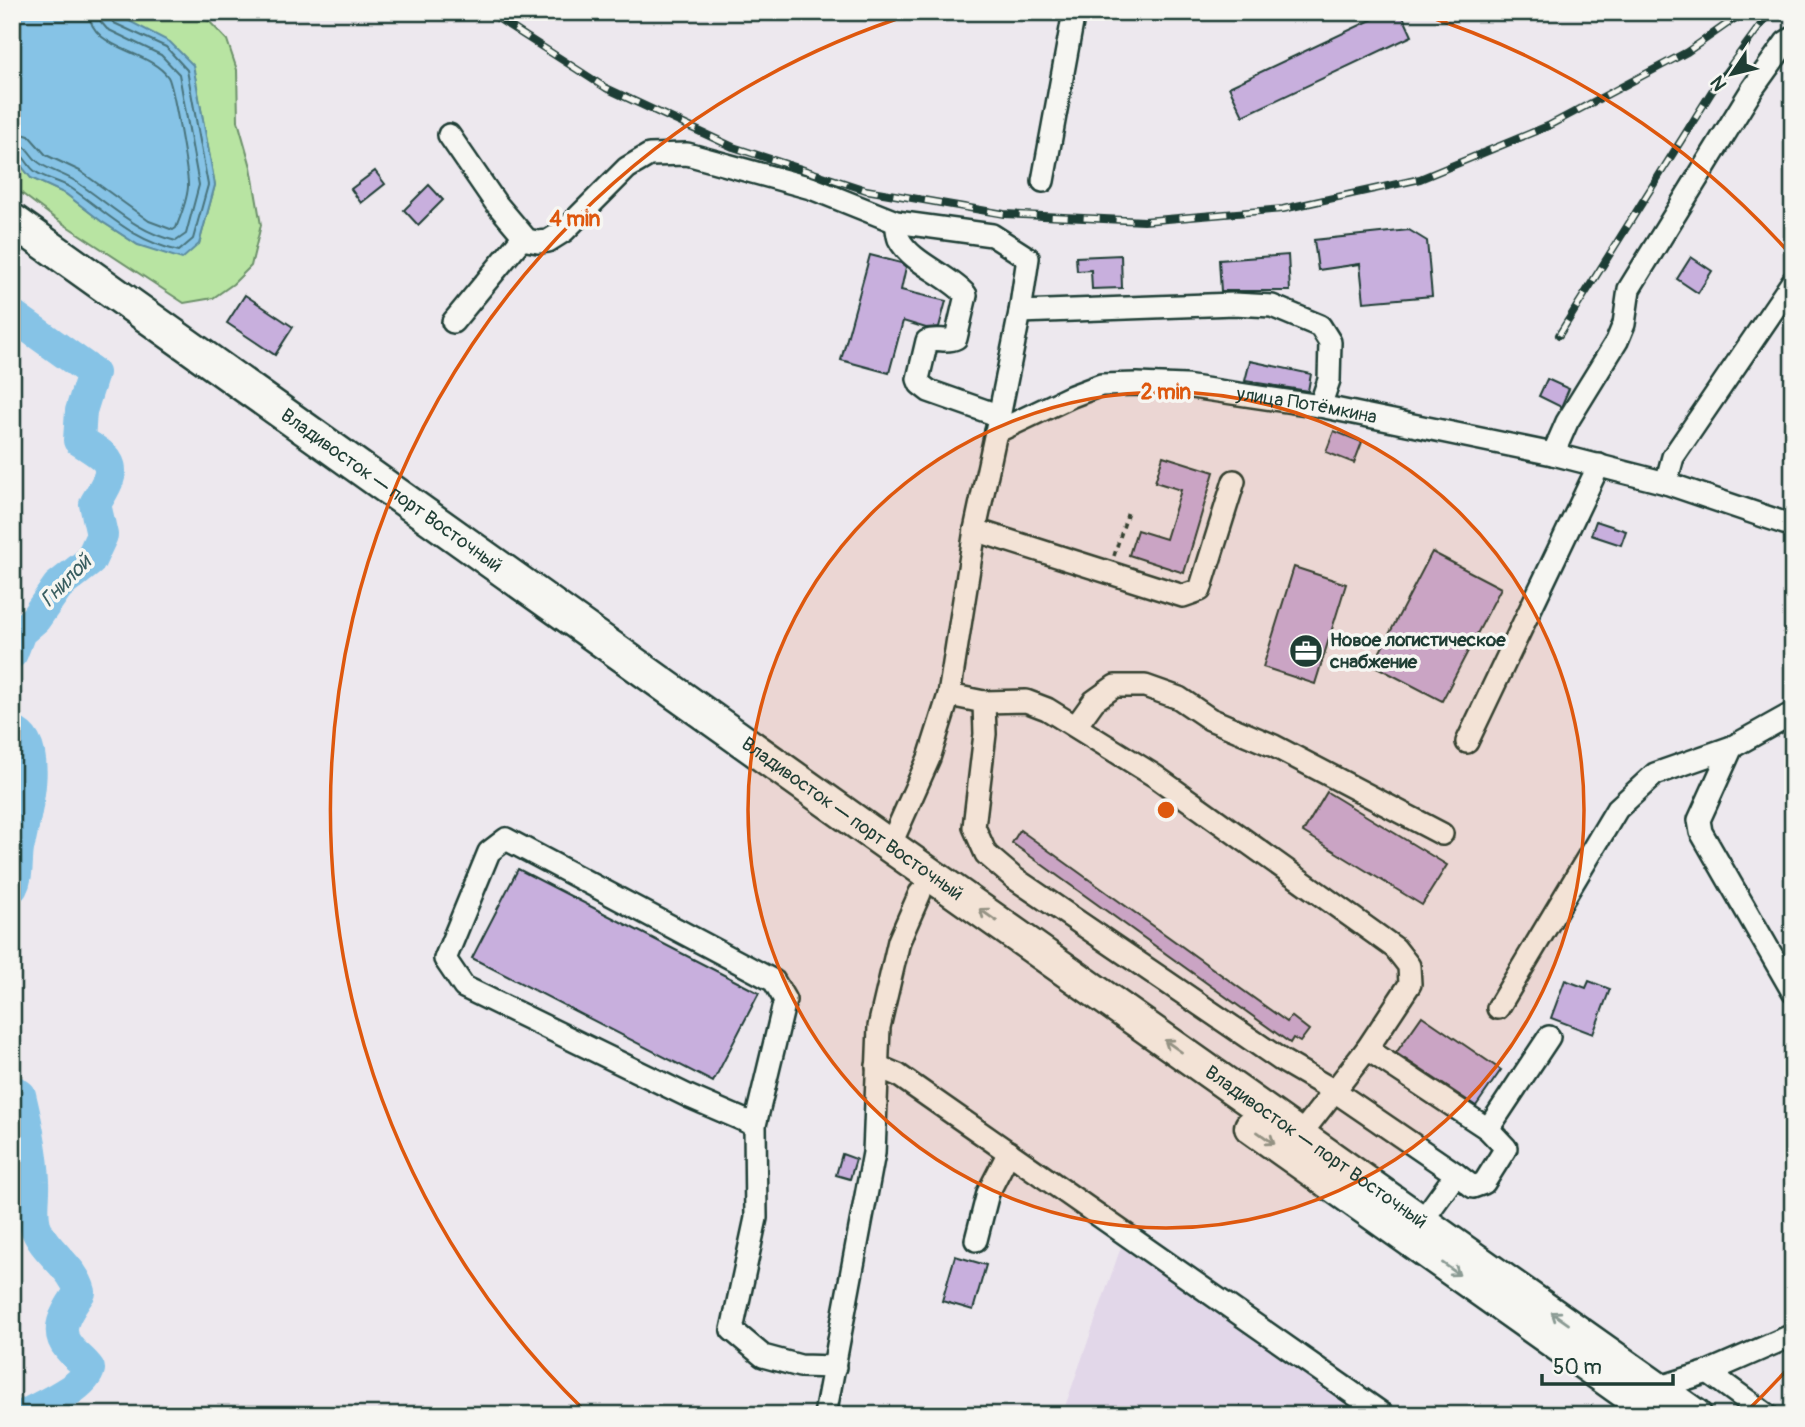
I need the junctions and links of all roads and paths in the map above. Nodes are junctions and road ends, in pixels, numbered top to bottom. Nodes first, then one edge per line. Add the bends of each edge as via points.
1 (1074, 12) edge
2 (1793, 38) edge
3 (449, 135) dead end
4 (1044, 181) dead end
5 (12, 220) edge
6 (896, 222) junction
7 (523, 237) junction
8 (12, 246) edge
9 (1793, 281) edge
10 (1020, 312) junction
11 (453, 322) dead end
12 (1320, 406) junction
13 (998, 424) junction
14 (1553, 454) junction
15 (1599, 465) junction
16 (1234, 481) dead end
17 (1666, 483) junction
18 (1128, 512) dead end
19 (1793, 526) edge
20 (975, 530) junction
21 (1110, 571) junction
22 (949, 695) junction
23 (984, 702) junction
24 (1793, 713) edge
25 (1076, 726) junction
26 (1467, 742) dead end
27 (1732, 747) junction
28 (1442, 834) dead end
29 (890, 846) junction
30 (920, 893) junction
31 (1793, 992) edge
32 (1498, 1008) dead end
33 (1549, 1037) dead end
34 (1367, 1049) junction
35 (877, 1066) junction
36 (1336, 1091) junction
37 (755, 1125) junction
38 (1488, 1129) junction
39 (1300, 1135) junction
40 (1009, 1152) junction
41 (1455, 1174) junction
42 (1422, 1221) junction
43 (976, 1240) dead end
44 (1793, 1335) edge
45 (835, 1367) junction
46 (1708, 1372) junction
47 (1657, 1401) edge
48 (825, 1415) edge
49 (1384, 1415) edge
50 (1695, 1415) edge
51 (1767, 1415) edge

1 - 4 street
2 - 14 street via 1754,88 1629,289 1617,341 1567,422
3 - 7 street
5 - 29 highway, Владивосток — порт Восточный
6 - 7 street via 811,188 687,154 649,155 627,168 564,232 548,241
6 - 10 street via 992,235 1028,258
6 - 13 street via 899,239 908,250 967,295 956,338 927,341 920,384
7 - 11 street
8 - 30 highway, Владивосток — порт Восточный
9 - 17 street via 1673,457
10 - 12 street via 1272,306 1320,326 1329,342 1329,380
10 - 13 street
12 - 13 street, улица Потёмкина via 1185,386 1101,385
12 - 14 street, улица Потёмкина
13 - 20 street
14 - 15 street, улица Потёмкина
15 - 17 street, улица Потёмкина
15 - 26 street
16 - 21 street via 1200,590 1184,596
17 - 19 street, улица Потёмкина
18 - 21 path
20 - 21 street
20 - 22 street
22 - 23 street
22 - 29 street via 929,758
23 - 25 street via 1026,701
23 - 36 street via 985,734 974,827 986,854 1014,878 1270,1052
24 - 27 street
25 - 28 street via 1094,701 1115,686 1145,686 1179,698 1210,719 1274,746
25 - 34 street via 1155,776 1395,948 1409,966 1410,984
27 - 31 street via 1699,820 1701,832
27 - 32 street via 1655,774 1617,809
39 -> 29 highway, Владивосток — порт Восточный
30 - 35 street via 899,942 879,1027
30 -> 47 highway, Владивосток — порт Восточный
33 - 38 street
34 - 36 street
34 - 38 street
35 - 40 street via 898,1075
35 - 45 street via 874,1153
36 - 39 street
36 - 41 street
37 - 37 street via 464,987 445,959 489,852 506,839 774,981 785,1000
37 - 45 street via 756,1218 732,1331 763,1356 800,1366
38 - 41 street via 1506,1148 1484,1183 1474,1187
39 - 42 highway, Владивосток — порт Восточный
40 - 43 street via 988,1192
40 - 49 street
41 - 42 street
47 -> 42 highway, Владивосток — порт Восточный
44 - 46 street
45 - 48 street
46 - 47 street
46 - 51 street
47 - 50 highway, Владивосток — порт Восточный

